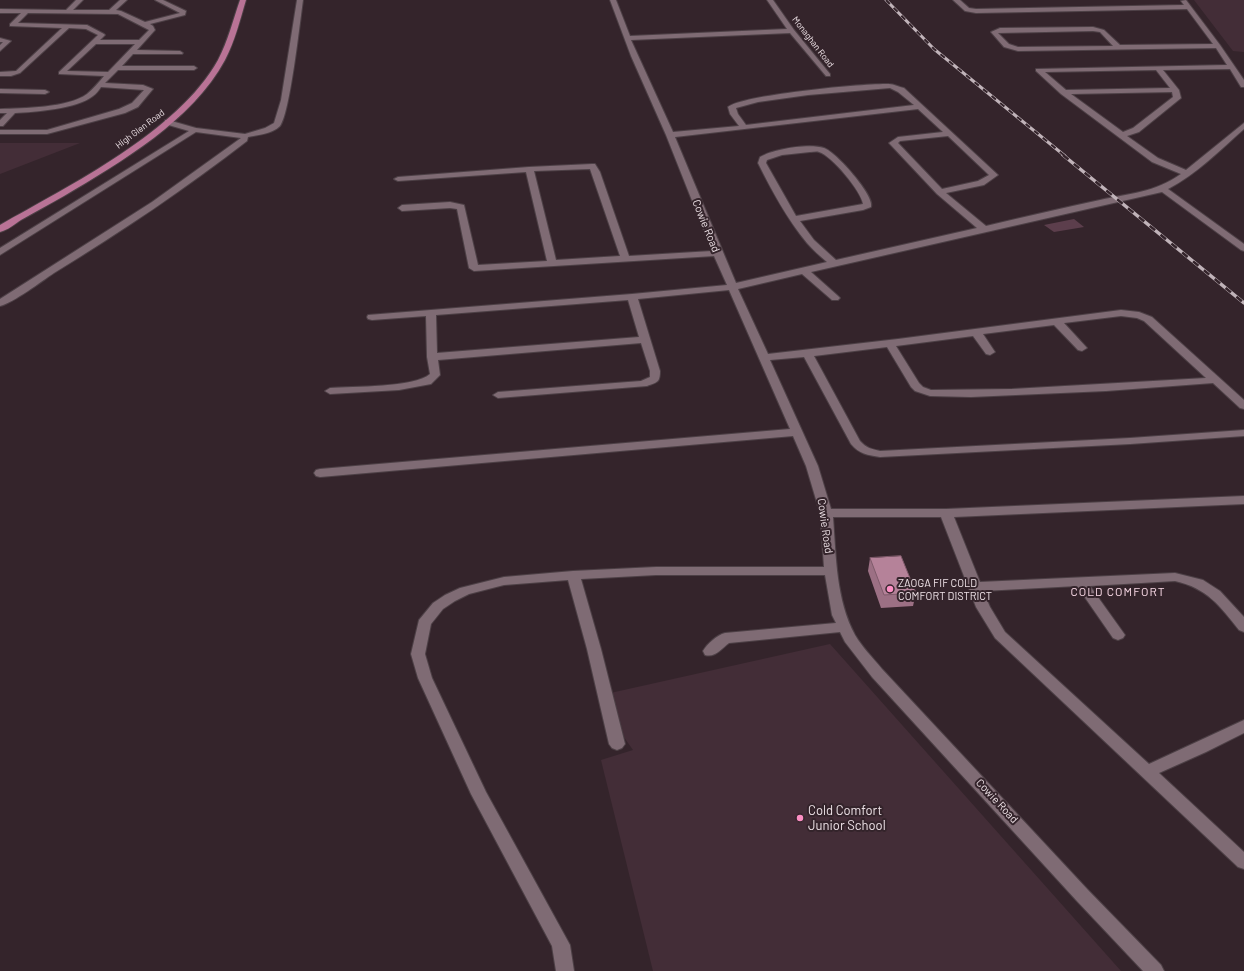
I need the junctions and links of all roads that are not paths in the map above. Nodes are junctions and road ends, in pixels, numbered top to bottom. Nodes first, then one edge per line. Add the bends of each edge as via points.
1 (80, 0) edge
2 (124, 0) edge
3 (158, 0) edge
4 (243, 0) edge
5 (300, 0) edge
6 (613, 0) edge
7 (770, 0) edge
8 (956, 0) edge
9 (1108, 0) edge
10 (1183, 0) edge
11 (1188, 7) junction
12 (1118, 9) junction
13 (0, 11) edge
14 (27, 11) junction
15 (68, 11) junction
16 (110, 12) junction
17 (144, 24) junction
18 (68, 26) junction
19 (792, 31) junction
20 (627, 38) junction
21 (0, 40) edge
22 (96, 42) junction
23 (142, 42) junction
24 (1218, 46) junction
25 (1119, 48) junction
26 (0, 49) edge
27 (132, 52) junction
28 (180, 53) dead end
29 (1232, 67) junction
30 (115, 68) junction
31 (194, 68) dead end
32 (1158, 68) junction
33 (0, 74) edge
34 (110, 74) junction
35 (828, 75) dead end
36 (1244, 85) edge
37 (100, 86) junction
38 (1175, 90) junction
39 (0, 91) edge
40 (45, 92) dead end
41 (1064, 92) junction
42 (920, 107) junction
43 (0, 111) edge
44 (13, 111) junction
45 (168, 122) junction
46 (0, 124) edge
47 (1244, 125) edge
48 (744, 128) junction
49 (195, 130) junction
50 (0, 132) edge
51 (948, 134) junction
52 (670, 135) junction
53 (1122, 135) junction
54 (245, 136) junction
55 (529, 169) junction
56 (1186, 173) junction
57 (398, 179) dead end
58 (1162, 188) junction
59 (940, 192) junction
60 (402, 208) dead end
61 (795, 219) junction
62 (0, 229) edge
63 (984, 229) junction
64 (1244, 248) edge
65 (0, 252) edge
66 (717, 253) junction
67 (625, 258) junction
68 (552, 263) junction
69 (834, 263) junction
70 (803, 270) junction
71 (732, 287) junction
72 (632, 297) junction
73 (836, 298) dead end
74 (0, 303) edge
75 (431, 312) junction
76 (372, 317) dead end
77 (1056, 321) junction
78 (976, 332) junction
79 (646, 340) junction
80 (890, 344) junction
81 (1082, 348) dead end
82 (990, 352) dead end
83 (808, 354) junction
84 (432, 357) junction
85 (764, 358) junction
86 (1216, 380) junction
87 (330, 391) dead end
88 (498, 395) dead end
89 (1244, 406) edge
90 (796, 432) junction
91 (1244, 434) edge
92 (320, 473) dead end
93 (1244, 500) edge
94 (826, 513) junction
95 (946, 513) junction
96 (831, 571) junction
97 (573, 575) junction
98 (1081, 582) junction
99 (976, 587) junction
100 (843, 627) junction
101 (1244, 627) edge
102 (1118, 635) dead end
103 (710, 650) dead end
104 (1244, 726) edge
105 (617, 744) dead end
106 (1147, 772) junction
107 (1244, 862) edge
108 (565, 971) edge
109 (1155, 971) edge

1 - 15 street
2 - 16 street
3 - 17 street via 184,14
4 - 45 main road, High Glen Road via 230,40 217,66 199,90
5 - 54 street via 285,100 277,124 268,130
6 - 20 street, Cowie Road
7 - 19 street, Monaghan Road
8 - 12 street via 967,10 972,11
9 - 12 street
10 - 11 street
11 - 12 street
11 - 24 street
13 - 14 street
14 - 15 street
14 - 18 street via 12,24
15 - 16 street
16 - 17 street via 123,13
17 - 23 street via 152,30
18 - 22 street via 91,28 102,35
18 - 33 street via 18,72
19 - 20 street
19 - 35 street, Monaghan Road
20 - 52 street, Cowie Road
21 - 26 street via 8,41
22 - 23 street
22 - 34 street via 61,74
23 - 27 street
24 - 25 street
24 - 29 street
25 - 25 street via 1015,48 1008,47 994,32 1093,29 1102,31
27 - 28 street
27 - 30 street
29 - 32 street
29 - 36 street
30 - 31 street
30 - 34 street
32 - 38 street
32 - 41 street via 1038,70
34 - 37 street
37 - 44 street via 90,96 56,108
37 - 50 street via 143,86 149,89 132,107 109,115 47,132
38 - 41 street
38 - 53 street via 1177,98 1136,130
39 - 40 street
41 - 53 street
42 - 48 street
42 - 48 street via 901,90 891,86 786,97 746,102 732,107
42 - 51 street
43 - 44 street
44 - 46 street
45 - 49 street
45 - 62 main road, High Glen Road via 119,158
47 - 56 street
48 - 52 street
49 - 54 street
49 - 65 street
51 - 59 street via 994,175 981,183
51 - 59 street via 898,139 892,143
52 - 66 street, Cowie Road
53 - 56 street via 1155,160
54 - 74 street via 209,166
55 - 57 street
55 - 67 street via 592,166
55 - 68 street
56 - 58 street
58 - 63 street
58 - 64 street
59 - 63 street
60 - 68 street via 455,205 461,207 474,268
61 - 61 street via 762,162 765,157 812,149 826,152 851,178 869,203 860,208
61 - 69 street via 811,242
63 - 69 street
66 - 67 street
66 - 71 street, Cowie Road
67 - 68 street
69 - 70 street
70 - 71 street
70 - 73 street
71 - 72 street
71 - 85 street, Cowie Road
72 - 75 street
72 - 79 street
75 - 76 street
75 - 84 street
77 - 78 street
77 - 81 street
77 - 86 street via 1121,313 1139,315 1148,319
78 - 80 street
78 - 82 street
79 - 84 street
79 - 88 street via 655,379 644,384
80 - 83 street
80 - 86 street via 919,390 930,393 1023,392
83 - 85 street
83 - 91 street via 851,437 860,448 868,452 880,454
84 - 87 street via 435,375 427,382 399,387
85 - 90 street, Cowie Road
86 - 89 street
90 - 92 street
90 - 94 street, Cowie Road via 812,466
93 - 95 street
94 - 95 street
94 - 96 street, Cowie Road
95 - 99 street
96 - 97 street via 656,571
96 - 100 street, Cowie Road via 835,600
97 - 105 street
97 - 108 street via 504,581 465,591 450,598 438,606 424,623 418,654 425,678 479,794 561,945
98 - 99 street
98 - 101 street via 1174,577 1190,580 1209,588 1228,606
98 - 102 street
99 - 106 street via 988,616 1000,635
100 - 103 street via 725,638
100 - 109 street, Cowie Road via 877,673
104 - 106 street
106 - 107 street

